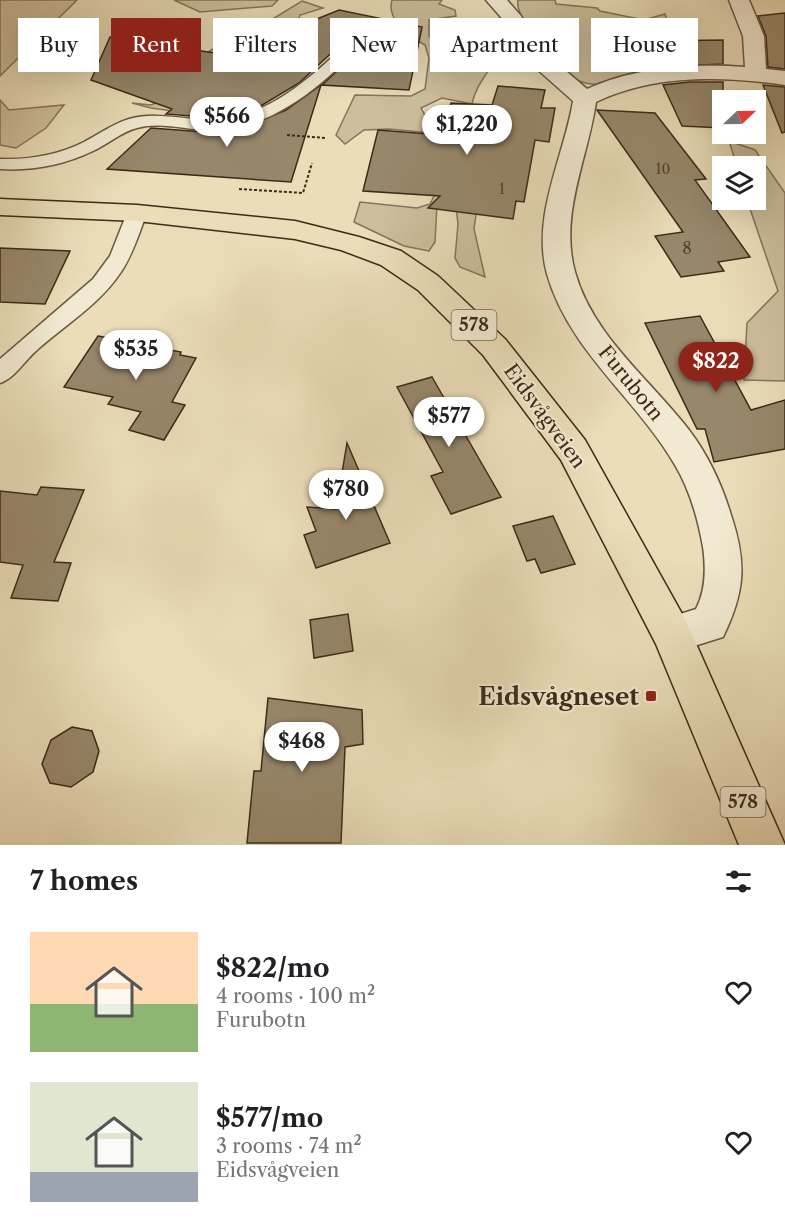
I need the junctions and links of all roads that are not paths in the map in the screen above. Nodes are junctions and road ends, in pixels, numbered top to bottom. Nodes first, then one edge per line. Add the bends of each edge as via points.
1 (496, 0) edge
2 (739, 0) edge
3 (330, 64) edge
4 (754, 73) junction
5 (785, 78) edge
6 (585, 99) junction
7 (0, 164) edge
8 (0, 207) edge
9 (137, 213) junction
10 (0, 374) edge
11 (672, 634) junction
12 (762, 845) edge

1 - 6 street via 537,57
2 - 4 street via 756,46
3 - 7 lane via 304,87 257,117 217,125 144,121 68,154 25,164
4 - 5 street
4 - 6 street via 648,78 608,88
6 - 11 street, Furubotn via 556,224 562,273 591,331 669,429 703,482 723,558 721,603 709,624
8 - 9 main road, Eidsvågveien / 578
9 - 10 lane via 114,267 93,292 32,339
9 - 11 main road, Eidsvågveien / 578 via 295,230 341,241 391,258 428,283 494,347 573,450
11 - 12 main road, Eidsvågveien / 578

